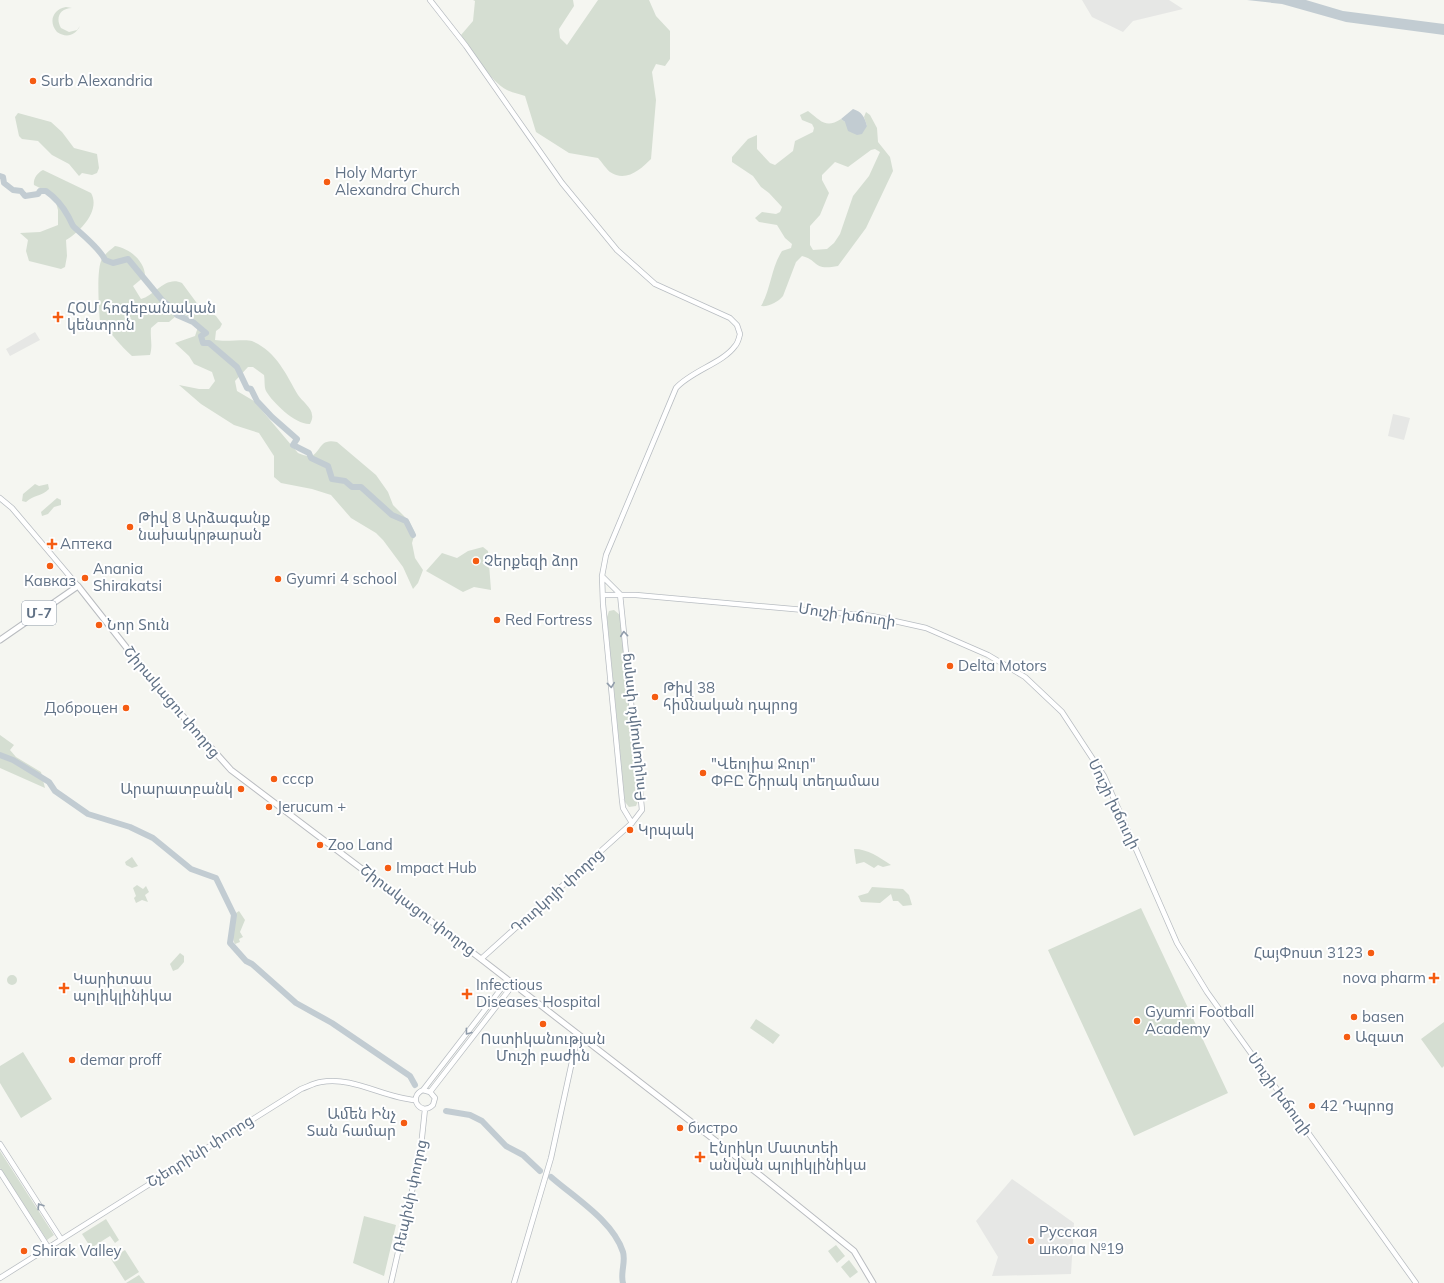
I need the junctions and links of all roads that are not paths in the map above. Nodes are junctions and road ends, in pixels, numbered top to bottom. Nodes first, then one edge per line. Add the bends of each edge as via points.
1 (430, 0) edge
2 (0, 498) edge
3 (602, 576) junction
4 (78, 586) junction
5 (620, 594) junction
6 (603, 595) junction
7 (0, 640) edge
8 (632, 823) junction
9 (481, 959) junction
10 (511, 982) junction
11 (479, 1017) junction
12 (484, 1021) junction
13 (578, 1034) junction
14 (423, 1090) junction
15 (430, 1092) junction
16 (415, 1100) junction
17 (425, 1109) junction
18 (0, 1144) edge
19 (0, 1172) edge
20 (61, 1239) junction
21 (48, 1247) junction
22 (0, 1278) edge
23 (391, 1283) edge
24 (514, 1283) edge
25 (873, 1283) edge
26 (1416, 1283) edge

1 - 3 street, Բուլվարային փողոց via 466,46 558,177 617,250 655,284 730,318 737,324 740,334 735,346 683,380 676,388 606,555
2 - 4 street, Շիրակացու փողոց via 12,508
3 - 5 street
3 - 6 street, Բուլվարային փողոց
4 - 7 main road, Մ-7
4 - 9 main road, Շիրակացու փողոց via 163,694 231,770
5 - 6 street, Մուշի խճուղի
8 -> 5 street, Բուլվարային փողոց via 642,810
5 - 26 street, Մուշի խճուղի via 810,609 872,616 913,624 988,655 1032,683 1062,712 1104,776 1177,943 1207,992
6 -> 8 street, Բուլվարային փողոց via 622,804
8 - 9 street, Դուդկոյի փողոց
9 - 10 main road, Շիրակացու փողոց
10 - 11 street via 504,985
10 - 12 street via 509,990
10 - 13 main road, Շիրակացու փողոց
11 - 12 street
11 -> 14 street
12 - 15 street
13 - 24 street via 551,1158
13 - 25 main road, Շիրակացու փողոց via 847,1245 860,1259
14 - 15 street
14 - 16 street
15 - 17 street via 435,1102 432,1107
16 - 17 street via 418,1107
16 - 20 street, Շչեդրինի փողոց via 334,1082 322,1082 301,1089
17 - 23 street, Ռեպինի փողոց via 420,1156
20 -> 18 street
19 - 21 street
20 - 21 street, Շչեդրինի փողոց
21 - 22 street, Շչեդրինի փողոց

